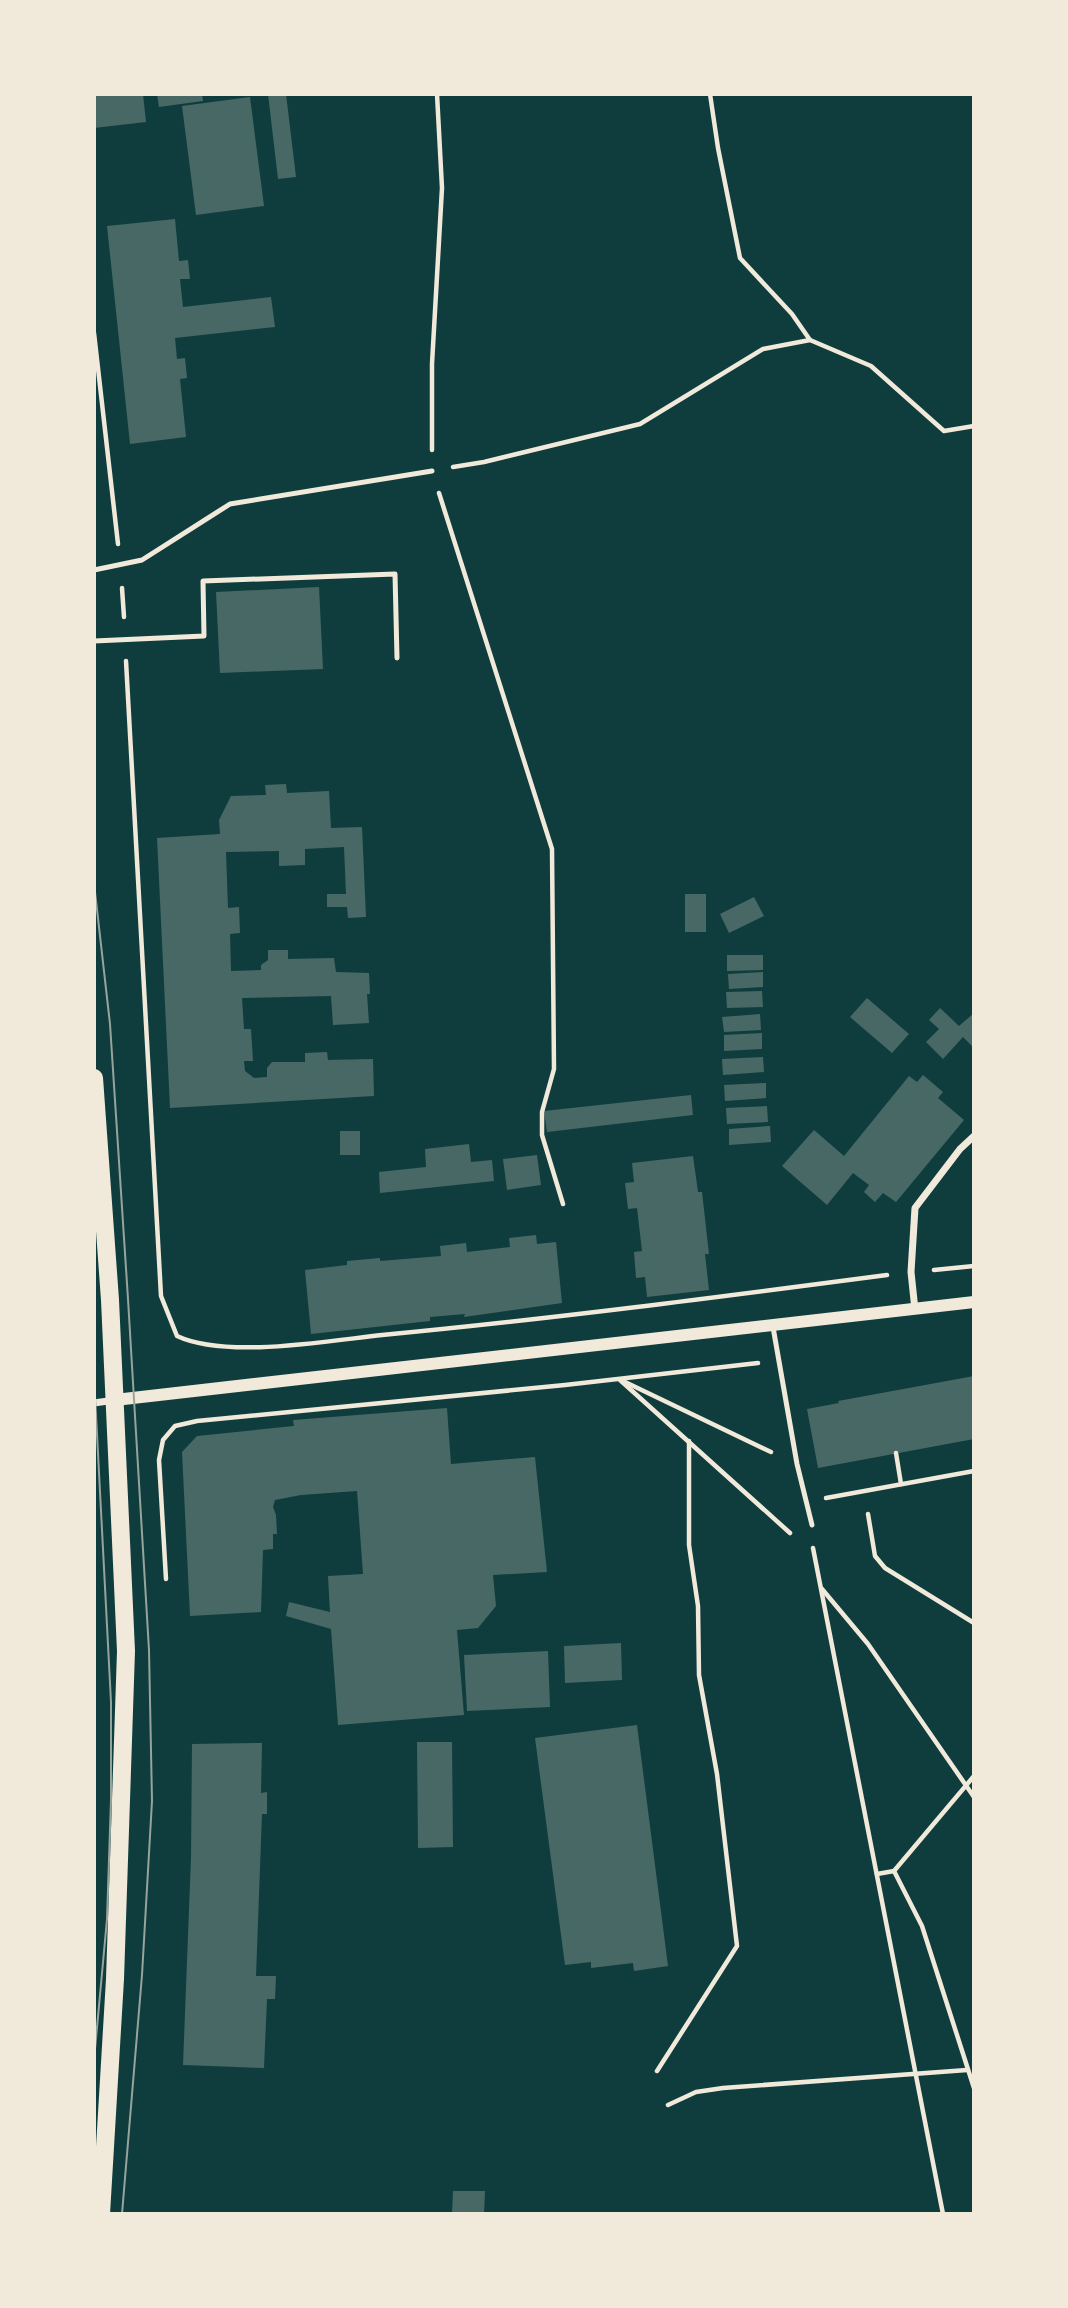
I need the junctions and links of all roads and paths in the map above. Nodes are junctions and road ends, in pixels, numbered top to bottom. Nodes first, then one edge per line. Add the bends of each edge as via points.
1 (438, 94) edge
2 (710, 94) edge
3 (94, 333) edge
4 (810, 340) junction
5 (974, 426) edge
6 (432, 471) junction
7 (121, 563) junction
8 (94, 570) edge
9 (125, 639) junction
10 (94, 641) edge
11 (397, 658) dead end
12 (94, 1078) edge
13 (974, 1136) edge
14 (563, 1204) dead end
15 (974, 1266) edge
16 (932, 1270) dead end
17 (892, 1274) dead end
18 (974, 1302) edge
19 (915, 1310) junction
20 (773, 1327) junction
21 (766, 1362) dead end
22 (619, 1380) junction
23 (115, 1400) junction
24 (94, 1403) edge
25 (689, 1441) junction
26 (896, 1453) dead end
27 (797, 1464) junction
28 (974, 1471) edge
29 (901, 1485) junction
30 (853, 1493) dead end
31 (868, 1514) dead end
32 (812, 1525) joint
33 (795, 1538) dead end
34 (804, 1546) dead end
35 (814, 1555) junction
36 (166, 1578) dead end
37 (821, 1588) junction
38 (974, 1623) edge
39 (974, 1776) edge
40 (965, 1785) junction
41 (974, 1797) edge
42 (894, 1871) junction
43 (877, 1874) junction
44 (967, 2070) junction
45 (657, 2071) dead end
46 (915, 2074) junction
47 (974, 2088) edge
48 (668, 2105) dead end
49 (101, 2214) edge
50 (943, 2214) edge

1 - 6 path via 442,188 432,365
2 - 4 path via 740,258
3 - 7 path
4 - 5 path via 871,366 944,431
4 - 6 path via 763,349 639,424
6 - 7 lane via 230,504 142,560
6 - 14 path via 552,849 554,1069 542,1112 542,1135
7 - 8 lane
7 - 9 path
9 - 10 lane
9 - 11 lane via 204,636 203,581 395,574
9 - 17 path via 161,1296 177,1336 191,1343 248,1348 538,1321
12 - 23 main road
13 - 19 street via 915,1208 911,1272
15 - 16 path
18 - 19 street
19 - 20 street
20 - 23 street
20 - 27 lane
21 - 22 path
22 - 25 path
22 - 27 path
22 - 36 path via 175,1426 163,1440 159,1460
23 - 24 street
23 - 49 main road via 126,1651 116,1966
25 - 33 path
25 - 45 path via 689,1545 698,1606 699,1675 717,1774 737,1946
26 - 29 path
27 - 32 lane
28 - 29 path
29 - 30 path
31 - 38 path via 875,1556 886,1568
32 - 35 path
34 - 35 path
35 - 37 path
37 - 40 path via 868,1644
37 - 43 path
39 - 40 path
40 - 41 path
40 - 42 path
42 - 43 path
42 - 44 path via 922,1926
43 - 46 path
44 - 46 path
44 - 47 path
46 - 48 path via 723,2088 696,2092
46 - 50 path

